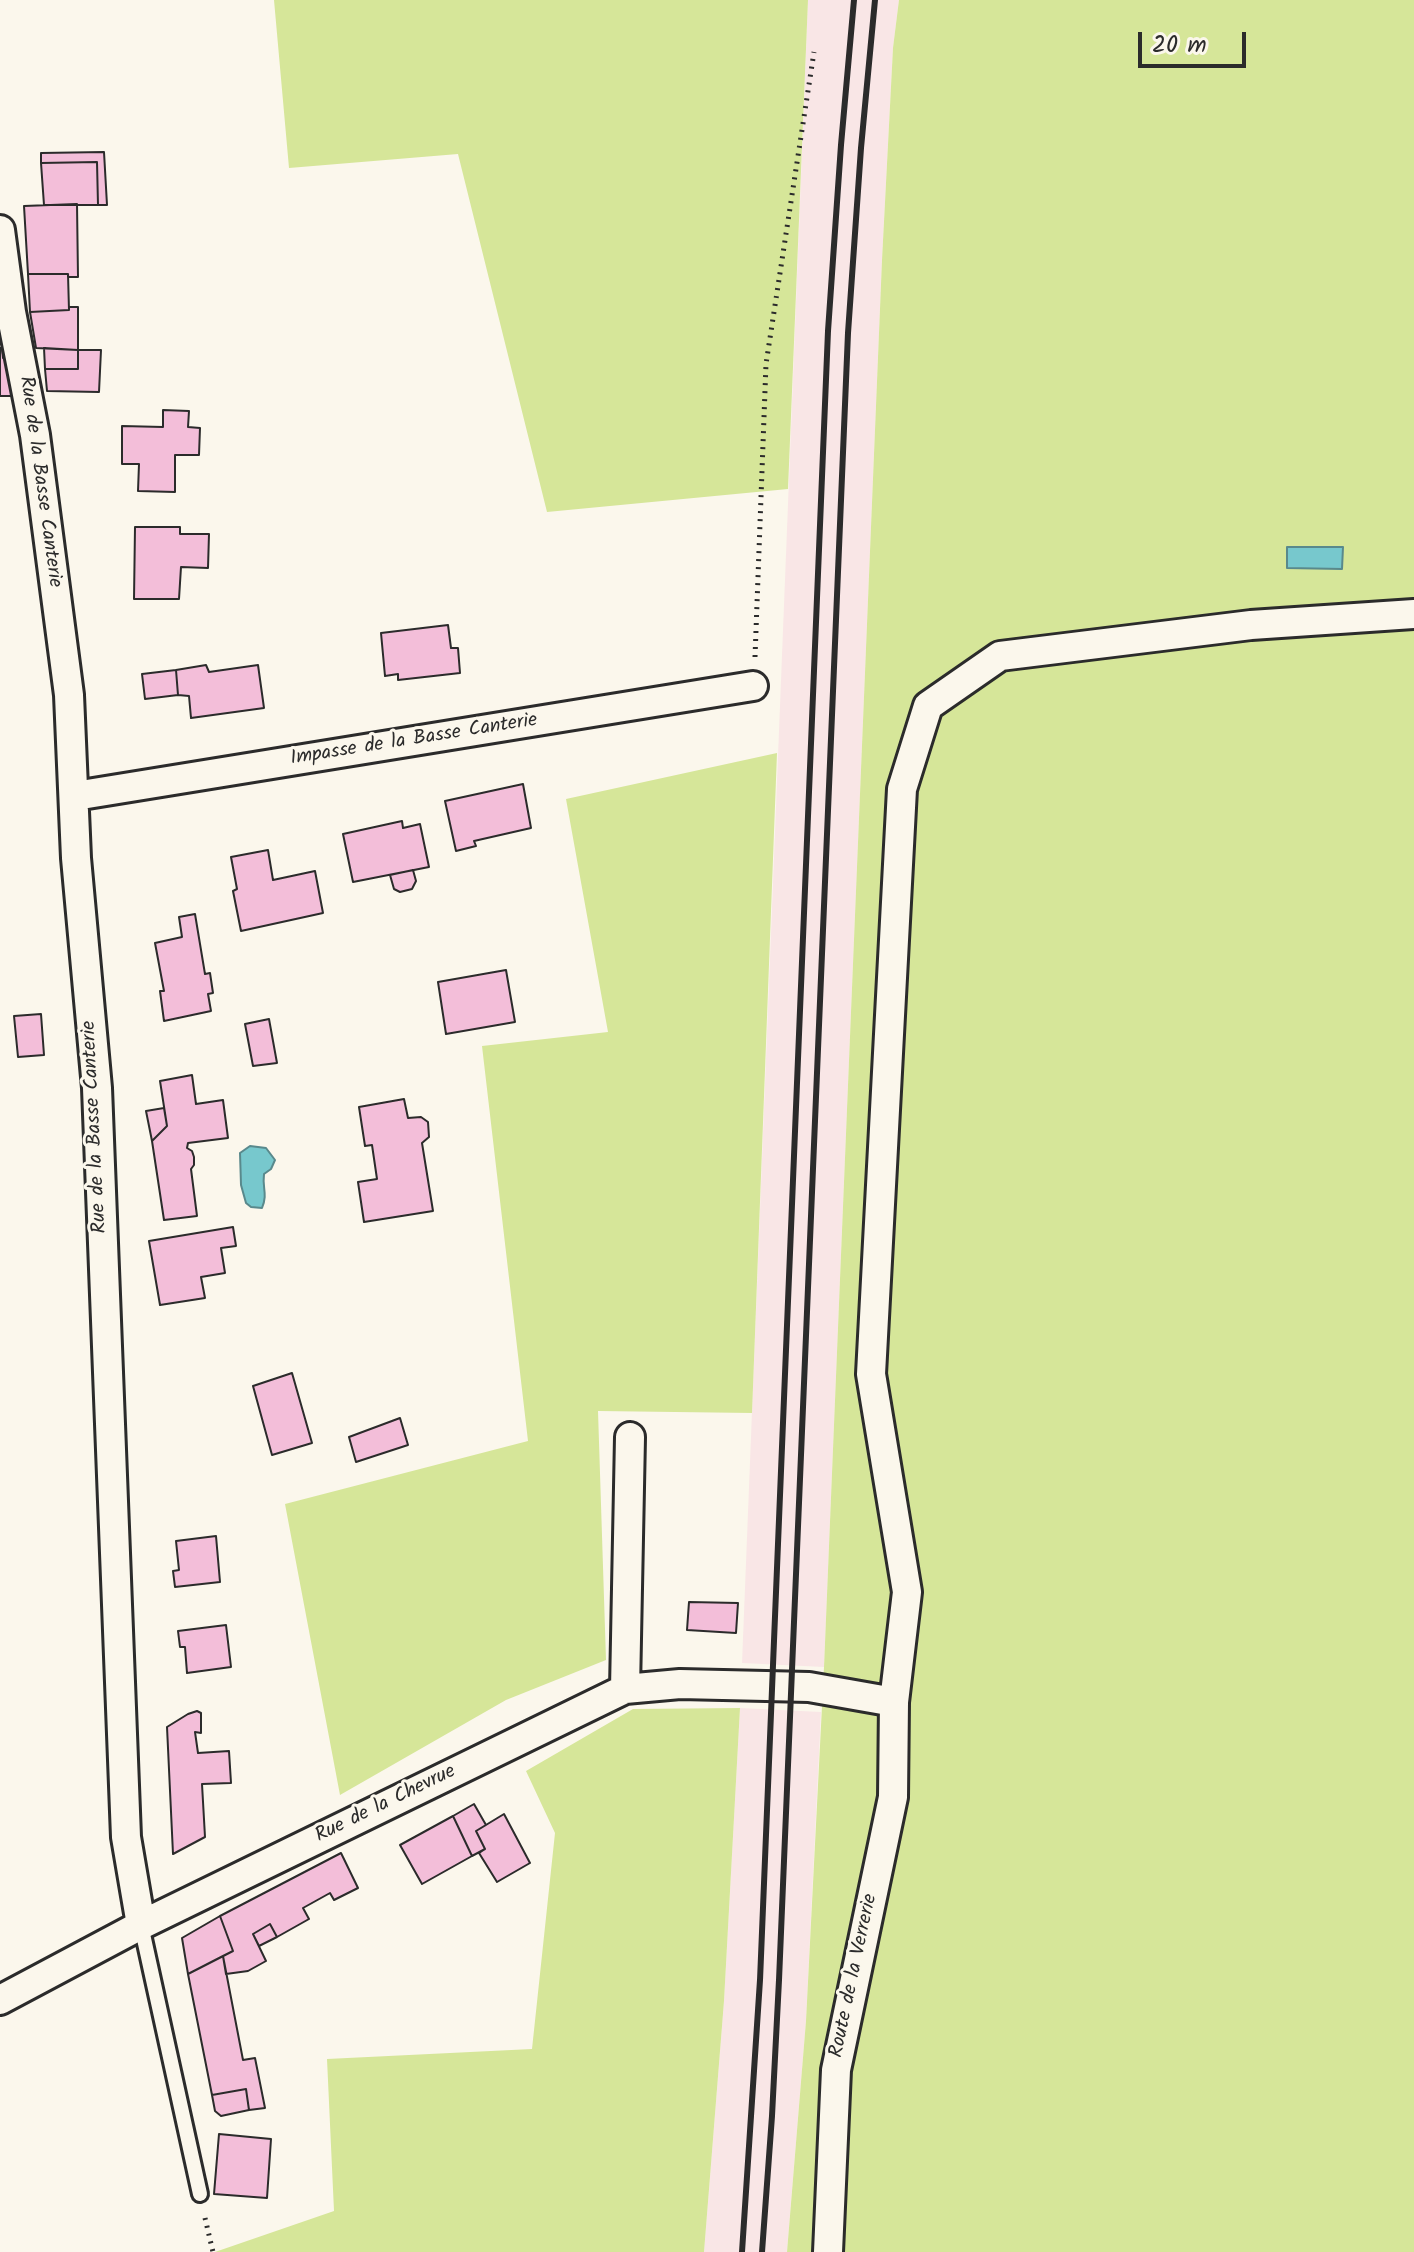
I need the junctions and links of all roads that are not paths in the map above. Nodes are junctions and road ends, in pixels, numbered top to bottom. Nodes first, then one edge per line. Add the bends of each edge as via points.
1 (0, 230) edge
2 (8, 332) edge
3 (1414, 614) edge
4 (753, 686) road end
5 (75, 796) junction
6 (630, 1437) dead end
7 (625, 1689) junction
8 (894, 1702) junction
9 (141, 1925) junction
10 (0, 2000) edge
11 (200, 2194) road end
12 (828, 2252) edge

1 - 2 street, Rue de la Basse Canterie via 11,312
2 - 5 street, Rue de la Basse Canterie via 35,435 69,695
3 - 8 street, Route de la Verrerie via 1251,625 1000,656 928,706 902,789 871,1374 907,1592
4 - 5 street, Impasse de la Basse Canterie
5 - 9 street, Rue de la Basse Canterie via 97,1088 126,1837
6 - 7 street
7 - 8 street, Rue de la Chevrue via 680,1684 791,1686
7 - 9 street, Rue de la Chevrue
8 - 12 street, Route de la Verrerie via 893,1797 836,2070
9 - 10 street, Rue de la Chevrue
9 - 11 lane

